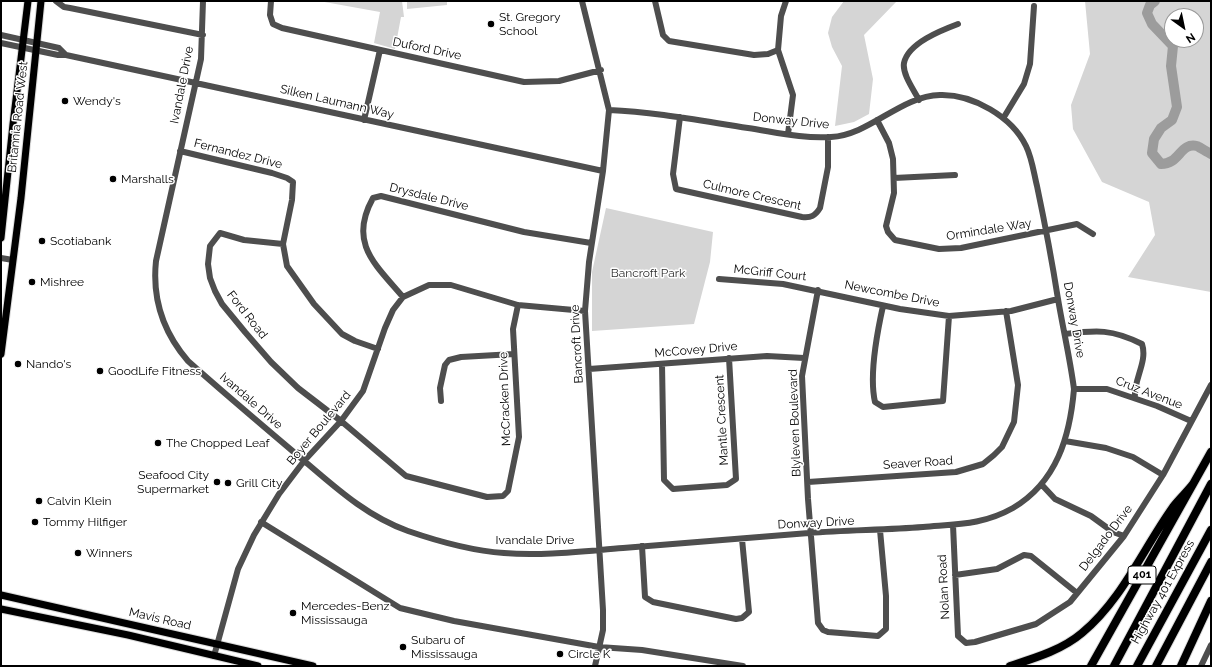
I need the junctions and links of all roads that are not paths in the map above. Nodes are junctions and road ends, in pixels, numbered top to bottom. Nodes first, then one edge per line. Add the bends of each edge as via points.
1 (28, 1) edge
2 (41, 1) edge
3 (56, 1) edge
4 (203, 1) edge
5 (270, 1) edge
6 (582, 1) edge
7 (655, 1) edge
8 (786, 1) edge
9 (1034, 6) dead end
10 (958, 24) dead end
11 (1, 35) edge
12 (203, 35) junction
13 (1, 43) edge
14 (23, 44) junction
15 (37, 47) junction
16 (380, 50) junction
17 (778, 50) junction
18 (600, 70) junction
19 (196, 82) junction
20 (919, 100) junction
21 (610, 110) junction
22 (680, 117) junction
23 (1004, 117) junction
24 (364, 120) junction
25 (877, 120) junction
26 (788, 134) junction
27 (828, 137) junction
28 (180, 151) junction
29 (603, 171) junction
30 (955, 175) dead end
31 (894, 178) junction
32 (1047, 231) junction
33 (1093, 234) dead end
34 (1, 238) edge
35 (591, 243) junction
36 (283, 244) junction
37 (1, 258) edge
38 (13, 260) junction
39 (719, 279) dead end
40 (818, 290) junction
41 (403, 297) junction
42 (1058, 299) junction
43 (518, 305) junction
44 (883, 306) junction
45 (585, 311) junction
46 (1006, 311) junction
47 (949, 316) junction
48 (1064, 334) junction
49 (378, 349) junction
50 (1, 354) edge
51 (514, 354) junction
52 (729, 358) junction
53 (804, 358) junction
54 (662, 364) junction
55 (589, 369) junction
56 (1211, 385) edge
57 (1074, 388) junction
58 (1135, 398) junction
59 (441, 401) dead end
60 (341, 421) junction
61 (1191, 421) junction
62 (1065, 442) junction
63 (1211, 452) edge
64 (304, 461) junction
65 (1162, 475) junction
66 (808, 482) junction
67 (1193, 484) junction
68 (1211, 484) edge
69 (1042, 485) junction
70 (261, 522) junction
71 (952, 525) junction
72 (880, 530) junction
73 (1211, 530) edge
74 (811, 533) junction
75 (1124, 536) junction
76 (742, 539) junction
77 (642, 546) junction
78 (598, 550) junction
79 (1211, 562) edge
80 (955, 575) junction
81 (1077, 593) junction
82 (1, 595) edge
83 (1211, 601) edge
84 (1, 609) edge
85 (966, 643) joint
86 (217, 644) junction
87 (1211, 645) edge
88 (599, 647) junction
89 (214, 656) junction
90 (258, 666) edge
91 (313, 666) edge
92 (595, 666) edge
93 (743, 666) edge
94 (1010, 666) edge
95 (1091, 666) edge
96 (1114, 666) edge
97 (1137, 666) edge
98 (1156, 666) edge
99 (1181, 666) edge
100 (1201, 666) edge

1 - 14 main road, Britannia Road West
2 - 15 main road, Britannia Road West
3 - 12 street via 64,7
4 - 12 street, Ivandale Drive
5 - 16 street, Duford Drive via 273,24
6 - 18 street, Bancroft Drive
7 - 17 street via 663,35 669,40 754,55
8 - 17 street via 781,16
9 - 23 street via 1030,64 1024,84
10 - 20 street via 922,41 904,63
11 - 14 street
12 - 19 street, Ivandale Drive
13 - 14 street
14 - 15 street, Silken Laumann Way
14 - 34 main road, Britannia Road West
15 - 19 street, Silken Laumann Way via 58,48 66,54
15 - 38 main road, Britannia Road West
16 - 18 street, Duford Drive via 524,82 559,80
16 - 24 street
17 - 26 street via 793,95
18 - 21 street, Bancroft Drive
19 - 24 street, Silken Laumann Way
19 - 28 street, Ivandale Drive
20 - 23 street, Donway Drive via 940,95 969,100
20 - 25 street, Donway Drive
21 - 22 street, Donway Drive
21 - 29 street, Bancroft Drive
22 - 26 street, Donway Drive
22 - 27 street, Culmore Crescent via 673,174 676,189 802,218 811,218 820,208 828,167
23 - 32 street, Donway Drive via 1026,146
24 - 29 street, Silken Laumann Way
25 - 27 street, Donway Drive via 840,136
25 - 31 street, Ormindale Way via 889,143
26 - 27 street, Donway Drive
28 - 36 street, Fernandez Drive via 272,173 293,182
28 - 64 street, Ivandale Drive via 154,275 163,323 173,342 188,361
29 - 35 street, Bancroft Drive
30 - 31 street
31 - 32 street, Ormindale Way via 894,194 886,226 895,240 939,249 961,248
32 - 33 street, Ormindale Way via 1077,224
32 - 42 street, Donway Drive
35 - 41 street, Drysdale Drive via 524,232 382,196 373,198 362,230 364,244 370,257
35 - 45 street, Bancroft Drive
36 - 49 street, Fernandez Drive via 287,266 328,321 354,341
36 - 60 street, Ford Road via 244,240 220,233 210,246 210,278 222,304 271,362 298,388
37 - 38 street
38 - 50 main road, Britannia Road West
39 - 40 street, McGriff Court via 757,281
40 - 44 street, Newcombe Drive
40 - 53 street, Blyleven Boulevard
41 - 43 street via 429,285 451,285
41 - 49 street, Boyer Boulevard via 393,310
42 - 46 street, Newcombe Drive
42 - 48 street, Donway Drive
43 - 45 street
43 - 51 street, McCracken Drive via 513,330
44 - 47 street, Newcombe Drive
44 - 47 street via 876,341 873,392 876,402 883,407 942,401
45 - 55 street, Bancroft Drive
46 - 47 street, Newcombe Drive
46 - 66 street, Seaver Road via 1018,385 1014,422 1002,447 994,455 983,464 956,472
48 - 57 street, Donway Drive
48 - 58 street via 1096,330 1142,344 1144,351 1134,391
49 - 60 street, Boyer Boulevard via 363,391
51 - 59 street via 449,360 445,365 440,388
51 - 60 street, McCracken Drive via 519,437 508,490 503,496 487,497 406,476
52 - 53 street, McCovey Drive
52 - 54 street, McCovey Drive
52 - 54 street, Mantle Crescent via 736,479 720,486 673,490 664,480
53 - 66 street, Blyleven Boulevard via 802,376
54 - 55 street, McCovey Drive
55 - 78 street, Bancroft Drive
56 - 61 street, Delgado Drive
57 - 58 street, Cruz Avenue via 1107,389
57 - 62 street, Donway Drive via 1072,414
58 - 61 street, Cruz Avenue
60 - 64 street, Boyer Boulevard
61 - 65 street, Delgado Drive
62 - 65 street via 1106,448 1126,455
62 - 69 street, Donway Drive via 1056,464
63 - 67 highway, 401
64 - 70 street, Boyer Boulevard
64 - 78 street, Ivandale Drive via 363,509 411,532 502,553 539,554
65 - 75 street, Delgado Drive
66 - 74 street, Blyleven Boulevard
67 - 94 highway via 1174,506 1114,598 1082,633 1067,644 1041,656
67 - 95 highway, 401
68 - 96 highway, Highway 401 Express / 401
69 - 71 street, Donway Drive via 1025,500 995,517 975,523
69 - 75 street via 1055,499 1091,516 1113,532
70 - 86 street, Boyer Boulevard via 238,569
70 - 88 street via 400,608 454,621
71 - 72 street, Donway Drive
71 - 80 street, Nolan Road
72 - 74 street, Donway Drive
72 - 74 street, Blyleven Boulevard via 886,629 878,636 828,632 818,623
73 - 97 highway, Highway 401 Express
74 - 76 street, Donway Drive
75 - 81 street, Delgado Drive
76 - 77 street, Donway Drive
76 - 77 street via 750,605 749,612 736,619 653,602 644,597
77 - 78 street, Donway Drive
78 - 88 street, Bancroft Drive via 603,610 603,630
79 - 98 highway
80 - 81 street via 997,569 1024,555 1031,556
80 - 85 street, Nolan Road via 958,636
81 - 85 street, Delgado Drive via 1070,602 1036,624
82 - 86 main road, Mavis Road
83 - 99 highway
84 - 89 main road, Mavis Road
86 - 89 street, Boyer Boulevard
86 - 91 main road, Mavis Road
87 - 100 street
88 - 92 street, Bancroft Drive
88 - 93 street via 642,650
89 - 90 main road, Mavis Road

